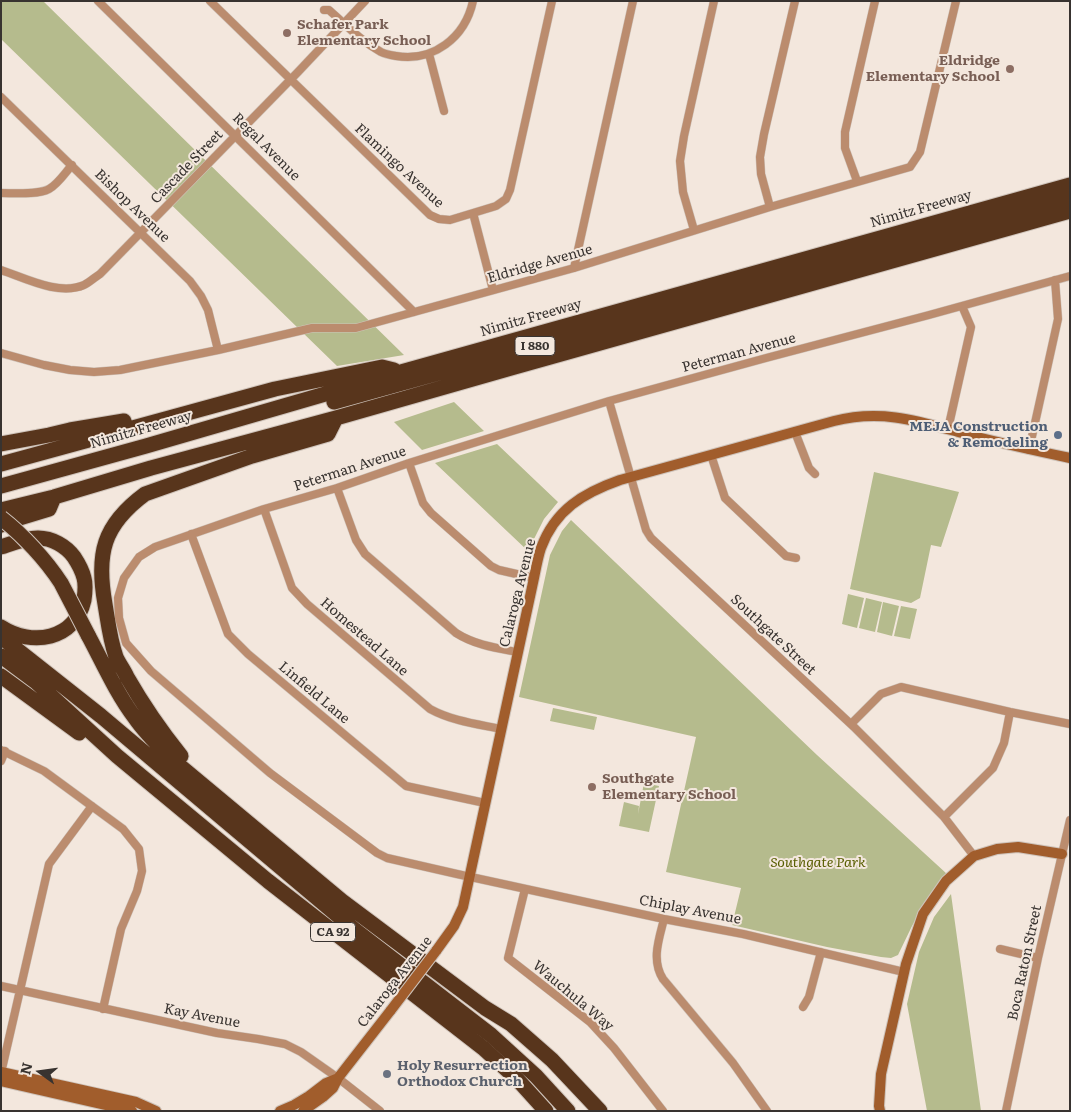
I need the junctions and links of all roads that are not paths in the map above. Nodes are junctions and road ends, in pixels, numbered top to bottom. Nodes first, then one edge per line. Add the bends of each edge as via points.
1 (98, 1) edge
2 (210, 1) edge
3 (364, 1) edge
4 (472, 1) edge
5 (552, 1) edge
6 (633, 1) edge
7 (714, 1) edge
8 (795, 1) edge
9 (875, 1) edge
10 (956, 1) edge
11 (324, 10) dead end
12 (344, 23) junction
13 (429, 54) junction
14 (290, 80) junction
15 (1, 97) edge
16 (444, 111) dead end
17 (236, 135) junction
18 (72, 166) junction
19 (857, 181) junction
20 (1070, 185) edge
21 (1, 193) edge
22 (1070, 198) edge
23 (770, 207) junction
24 (1070, 211) edge
25 (473, 213) junction
26 (694, 230) junction
27 (140, 232) junction
28 (574, 268) junction
29 (1, 270) edge
30 (1070, 276) edge
31 (1055, 280) junction
32 (493, 290) junction
33 (962, 306) junction
34 (414, 312) junction
35 (218, 350) junction
36 (1, 353) edge
37 (401, 372) junction
38 (234, 400) junction
39 (609, 401) junction
40 (336, 418) junction
41 (948, 429) junction
42 (795, 432) junction
43 (1, 444) edge
44 (1030, 450) junction
45 (711, 455) junction
46 (1070, 458) edge
47 (409, 463) junction
48 (1, 464) edge
49 (815, 474) dead end
50 (631, 478) junction
51 (1, 486) edge
52 (337, 488) junction
53 (1, 494) edge
54 (54, 496) junction
55 (264, 509) junction
56 (1, 510) edge
57 (1, 518) edge
58 (1, 525) edge
59 (191, 534) junction
60 (1, 547) edge
61 (796, 558) dead end
62 (534, 578) junction
63 (1, 627) edge
64 (1, 637) edge
65 (517, 652) junction
66 (1, 656) edge
67 (1, 676) edge
68 (1010, 712) junction
69 (851, 724) junction
70 (1070, 724) edge
71 (501, 729) junction
72 (3, 750) edge
73 (117, 756) junction
74 (1, 761) edge
75 (206, 786) junction
76 (485, 803) junction
77 (92, 806) junction
78 (944, 817) junction
79 (1070, 820) edge
80 (1066, 855) edge
81 (974, 856) junction
82 (470, 877) junction
83 (525, 889) junction
84 (664, 918) junction
85 (1000, 948) dead end
86 (821, 952) junction
87 (1038, 958) junction
88 (904, 972) junction
89 (1, 986) edge
90 (21, 990) junction
91 (802, 1007) dead end
92 (486, 1008) junction
93 (103, 1009) junction
94 (1, 1072) edge
95 (338, 1078) junction
96 (1, 1081) edge
97 (132, 1111) edge
98 (156, 1111) edge
99 (280, 1111) edge
100 (302, 1111) edge
101 (380, 1111) edge
102 (546, 1111) edge
103 (568, 1111) edge
104 (587, 1111) edge
105 (600, 1111) edge
106 (663, 1111) edge
107 (767, 1111) edge
108 (880, 1111) edge
109 (1006, 1111) edge

1 - 17 street, Regal Avenue
2 - 14 street, Flamingo Avenue
3 - 12 street, Cascade Street
4 - 13 street via 464,26 448,44
5 - 25 street, Flamingo Avenue via 510,190 506,199 496,206
6 - 28 street
7 - 26 street via 680,161 683,192
8 - 23 street via 760,158
9 - 19 street via 845,132 845,148
10 - 19 street, Eldridge Avenue via 920,152 910,167
11 - 12 street via 329,10
12 - 13 street via 363,41 383,53 406,58
12 - 14 street, Cascade Street
13 - 16 street
14 - 17 street, Cascade Street
14 - 25 street, Flamingo Avenue via 430,215 450,220
15 - 18 street, Bishop Avenue
17 - 27 street, Cascade Street
17 - 34 street, Regal Avenue
18 - 21 street via 49,189
18 - 27 street, Bishop Avenue
19 - 23 street, Eldridge Avenue
20 - 37 highway, Nimitz Freeway / I 880
22 - 53 highway, I 880
23 - 26 street, Eldridge Avenue
24 - 40 highway, I 880
25 - 32 street
26 - 28 street, Eldridge Avenue
27 - 29 street, Cascade Street via 100,274 70,289 56,288
27 - 35 street, Bishop Avenue via 190,280 201,296
28 - 32 street, Eldridge Avenue
30 - 31 street, Peterman Avenue
31 - 33 street, Peterman Avenue
31 - 44 street via 1058,319
32 - 34 street, Eldridge Avenue
33 - 39 street, Peterman Avenue
33 - 41 street via 971,326
34 - 35 street, Eldridge Avenue via 356,328 312,328
35 - 36 street, Eldridge Avenue via 120,370 94,372 44,365
37 - 38 highway via 382,367
37 - 51 highway, Nimitz Freeway / I 880
38 - 43 highway
38 - 48 highway
39 - 47 street, Peterman Avenue
39 - 50 street, Southgate Street
40 - 54 highway, I 880
40 - 75 highway via 328,434 252,456 145,494 122,514 104,547 101,584 116,656 155,724
41 - 42 street, Calaroga Avenue via 874,415 841,419
41 - 44 street, Calaroga Avenue
42 - 45 street, Calaroga Avenue
42 - 49 street via 809,468
44 - 46 street, Calaroga Avenue
45 - 50 street, Calaroga Avenue
45 - 61 street via 725,498 786,556
47 - 52 street, Peterman Avenue
47 - 62 street via 423,503 431,513 491,566
50 - 62 street, Calaroga Avenue via 589,493 563,512 549,530 541,548
50 - 69 street, Southgate Street via 651,538
52 - 55 street, Peterman Avenue
52 - 65 street via 364,554 456,633 479,644
54 - 56 highway, I 880
54 - 58 highway via 49,509
55 - 59 street, Peterman Avenue
55 - 71 street, Homestead Lane via 292,588 307,604 430,709 452,718
57 - 75 highway, bridge via 35,550 60,582 135,719 174,761
59 - 76 street, Linfield Lane via 228,634 248,654 406,786
59 - 82 street, Peterman Avenue via 155,547 139,557 124,578 118,598 119,618 126,643 152,671 270,772 377,854
60 - 63 highway via 28,538 51,540 63,546 78,564 84,578 85,593 82,609 72,623 49,637 25,637
62 - 65 street, Calaroga Avenue
64 - 103 highway, CA 92 via 109,722 355,930 491,1035 526,1066
65 - 71 street, Calaroga Avenue
66 - 73 highway, CA 92 via 36,682
67 - 73 highway via 94,744
68 - 69 street via 901,687 882,694
68 - 70 street
68 - 78 street via 1004,743 993,768
69 - 78 street, Southgate Street
71 - 76 street, Calaroga Avenue
72 - 74 street
72 - 77 street via 44,771
73 - 102 highway, CA 92 via 268,881 471,1038
75 - 92 highway via 342,901
76 - 82 street, Calaroga Avenue
77 - 90 street via 49,864
77 - 93 street via 123,829 139,849 142,871 121,929
78 - 81 street, Southgate Street
79 - 80 street, Boca Raton Street
80 - 81 street via 1018,847
80 - 87 street, Boca Raton Street
81 - 88 street via 946,882 923,914
82 - 83 street, Chiplay Avenue
82 - 95 street, Calaroga Avenue, bridge via 456,922
83 - 84 street, Chiplay Avenue
83 - 106 street, Wauchula Way via 508,958 590,1022
84 - 86 street, Chiplay Avenue
84 - 107 street via 656,957 658,970 733,1062
85 - 87 street
86 - 88 street, Chiplay Avenue
86 - 91 street via 809,997
87 - 109 street, Boca Raton Street
88 - 108 street via 880,1074
89 - 90 street, Kay Avenue
90 - 93 street, Kay Avenue
90 - 94 street
92 - 104 highway
92 - 105 highway via 511,1024 552,1060
93 - 95 street, Kay Avenue via 285,1044
94 - 98 street via 136,1102
95 - 99 street, Calaroga Avenue
95 - 100 street, Calaroga Avenue via 333,1088
95 - 101 street, Kay Avenue
96 - 97 street

